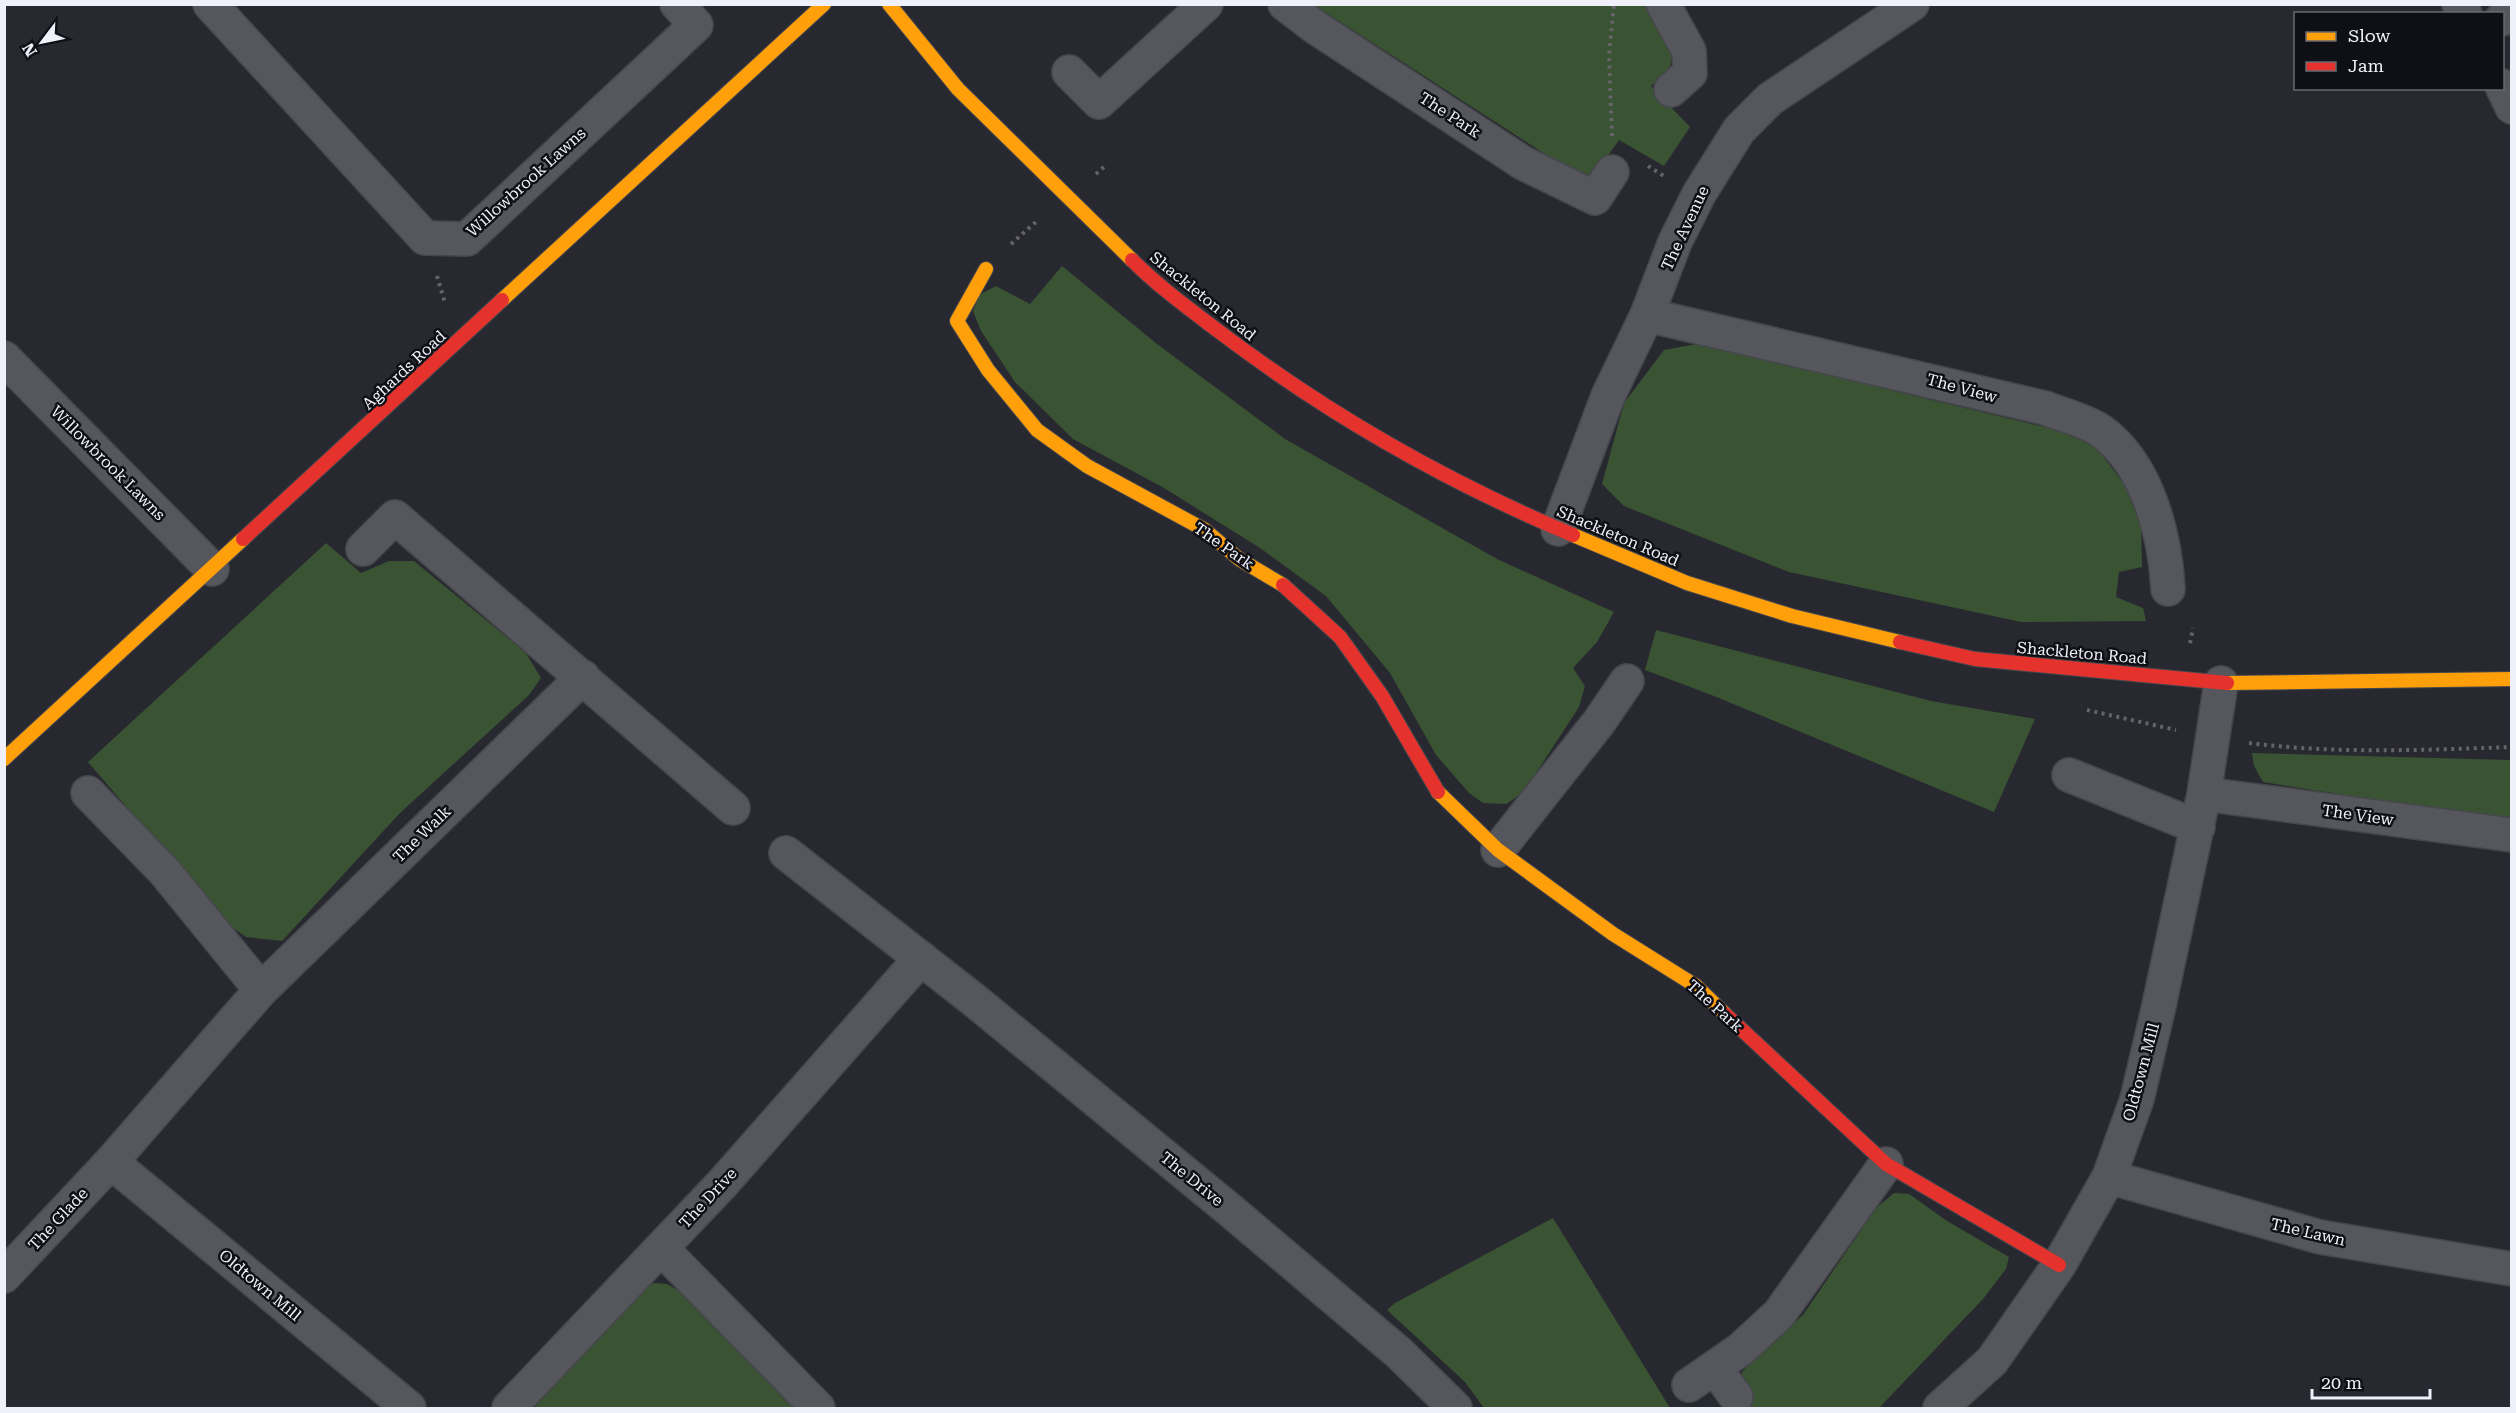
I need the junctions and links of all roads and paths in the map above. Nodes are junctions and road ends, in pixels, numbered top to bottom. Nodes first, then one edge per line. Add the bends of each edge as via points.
1 (210, 4) edge
2 (677, 4) edge
3 (824, 4) edge
4 (889, 4) edge
5 (1206, 4) edge
6 (1285, 4) edge
7 (1614, 4) edge
8 (1663, 4) edge
9 (1912, 4) edge
10 (1069, 72) dead end
11 (1671, 90) dead end
12 (2504, 90) edge
13 (2511, 107) edge
14 (1621, 159) junction
15 (1667, 179) dead end
16 (1031, 215) dead end
17 (1046, 228) dead end
18 (425, 238) junction
19 (986, 269) dead end
20 (1647, 315) junction
21 (471, 332) junction
22 (4, 357) edge
23 (1558, 529) junction
24 (363, 549) dead end
25 (212, 569) junction
26 (2168, 589) dead end
27 (583, 677) junction
28 (2511, 679) edge
29 (1627, 681) dead end
30 (2221, 682) junction
31 (2081, 708) dead end
32 (2211, 738) junction
33 (2511, 747) edge
34 (4, 759) edge
35 (2068, 775) dead end
36 (88, 793) dead end
37 (2204, 794) junction
38 (733, 808) dead end
39 (2198, 827) junction
40 (2511, 835) edge
41 (1498, 850) junction
42 (786, 852) dead end
43 (921, 958) junction
44 (261, 990) junction
45 (111, 1162) junction
46 (1886, 1164) junction
47 (2109, 1177) junction
48 (661, 1248) junction
49 (2059, 1265) junction
50 (2511, 1269) edge
51 (4, 1276) edge
52 (1736, 1397) dead end
53 (409, 1408) edge
54 (510, 1408) edge
55 (818, 1408) edge
56 (1455, 1408) edge
57 (1940, 1408) edge

1 - 18 street
2 - 18 street, Willowbrook Lawns via 696,25 467,239
3 - 21 street, Aghards Road
4 - 23 street, Shackleton Road via 958,89 1121,249 1187,307 1310,396 1416,460
5 - 10 street via 1099,102
6 - 14 street, The Park via 1523,163 1595,198
7 - 14 path via 1609,56
8 - 11 street via 1689,51 1690,73
9 - 20 street, The Avenue via 1779,93 1739,130 1675,242
12 - 13 street
14 - 15 path
16 - 17 path
18 - 21 path via 446,306
19 - 41 street, The Park via 957,321 988,370 1037,430 1087,466 1205,530 1239,559 1289,590 1340,637 1382,696 1436,790
20 - 23 street, The Avenue via 1608,396
20 - 26 street, The View via 2045,408 2098,429 2119,446 2147,490 2163,550
21 - 25 street, Aghards Road
22 - 25 street, Willowbrook Lawns
23 - 30 street, Shackleton Road via 1687,583 1853,632 1975,659
24 - 27 street via 395,517
25 - 34 street, Aghards Road
27 - 38 street
27 - 44 street, The Walk
28 - 30 street, Shackleton Road
29 - 41 street
30 - 32 street, Oldtown Mill
31 - 32 path
32 - 33 path via 2286,748
32 - 37 street, Oldtown Mill
35 - 39 street
36 - 44 street via 164,871
37 - 39 street, Oldtown Mill
37 - 40 street, The View
39 - 47 street, Oldtown Mill via 2137,1099
41 - 46 street, The Park via 1613,934 1696,986
42 - 43 street, The Drive
43 - 48 street, The Drive
43 - 56 street, The Drive via 1348,1309
44 - 45 street, The Walk
45 - 51 street, The Glade
45 - 53 street, Oldtown Mill
46 - 49 street, The Park
46 - 52 street via 1779,1314 1702,1376
47 - 49 street, Oldtown Mill
47 - 50 street, The Lawn via 2320,1237
48 - 54 street, The Drive
48 - 55 street
49 - 57 street, Oldtown Mill via 1992,1361

